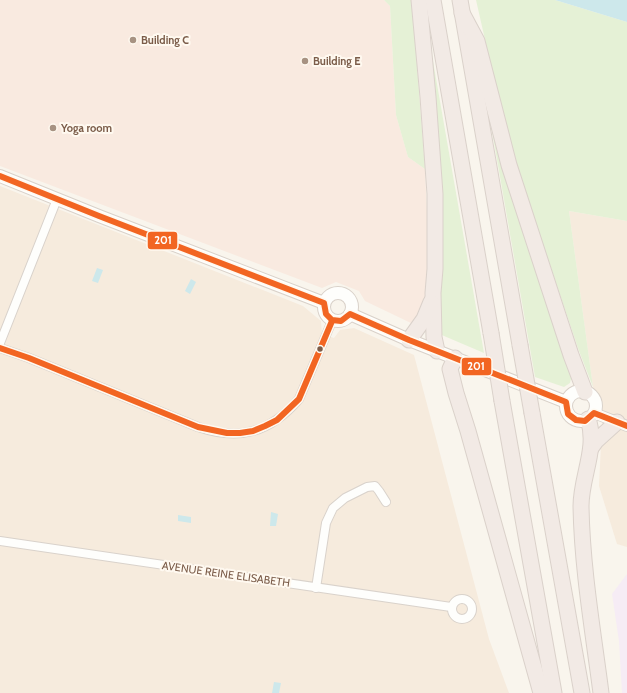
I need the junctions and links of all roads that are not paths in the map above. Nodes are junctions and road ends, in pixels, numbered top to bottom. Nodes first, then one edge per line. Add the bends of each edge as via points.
1 (419, 0) edge
2 (433, 0) edge
3 (461, 7) edge
4 (0, 176) edge
5 (56, 199) junction
6 (433, 293) junction
7 (324, 303) junction
8 (350, 314) junction
9 (332, 320) junction
10 (409, 340) junction
11 (0, 343) edge
12 (0, 348) edge
13 (437, 351) junction
14 (455, 358) junction
15 (585, 392) junction
16 (566, 402) junction
17 (591, 416) junction
18 (622, 424) edge
19 (591, 448) junction
20 (386, 502) dead end
21 (0, 541) edge
22 (316, 588) junction
23 (452, 607) dead end
24 (541, 693) edge
25 (554, 693) edge
26 (582, 693) edge
27 (600, 693) edge

1 - 6 highway via 435,194
2 - 25 highway, bridge
3 - 15 highway via 477,41 509,165
3 - 26 highway, bridge
4 - 5 main road
5 - 7 main road
5 - 11 street
6 - 10 highway via 424,319
6 - 13 highway via 434,337
7 - 8 main road via 331,295 342,294 352,304
7 - 9 main road via 326,316
8 - 9 main road via 346,320
8 - 10 main road
9 - 12 street via 299,399 292,408 273,424 242,434 219,433 198,427
10 - 13 main road
13 - 14 main road
14 - 16 main road
14 - 24 highway via 450,369 456,393
15 - 16 main road via 574,393
15 - 17 main road via 591,395 596,407
16 - 17 main road via 569,416 575,420 582,421
17 - 18 street
17 - 19 highway
18 - 19 highway via 596,441
19 - 27 highway via 583,484 581,518
20 - 22 street via 375,486 367,487 345,498 333,508 326,523
21 - 22 street, AVENUE REINE ELISABETH
22 - 23 street, AVENUE REINE ELISABETH

